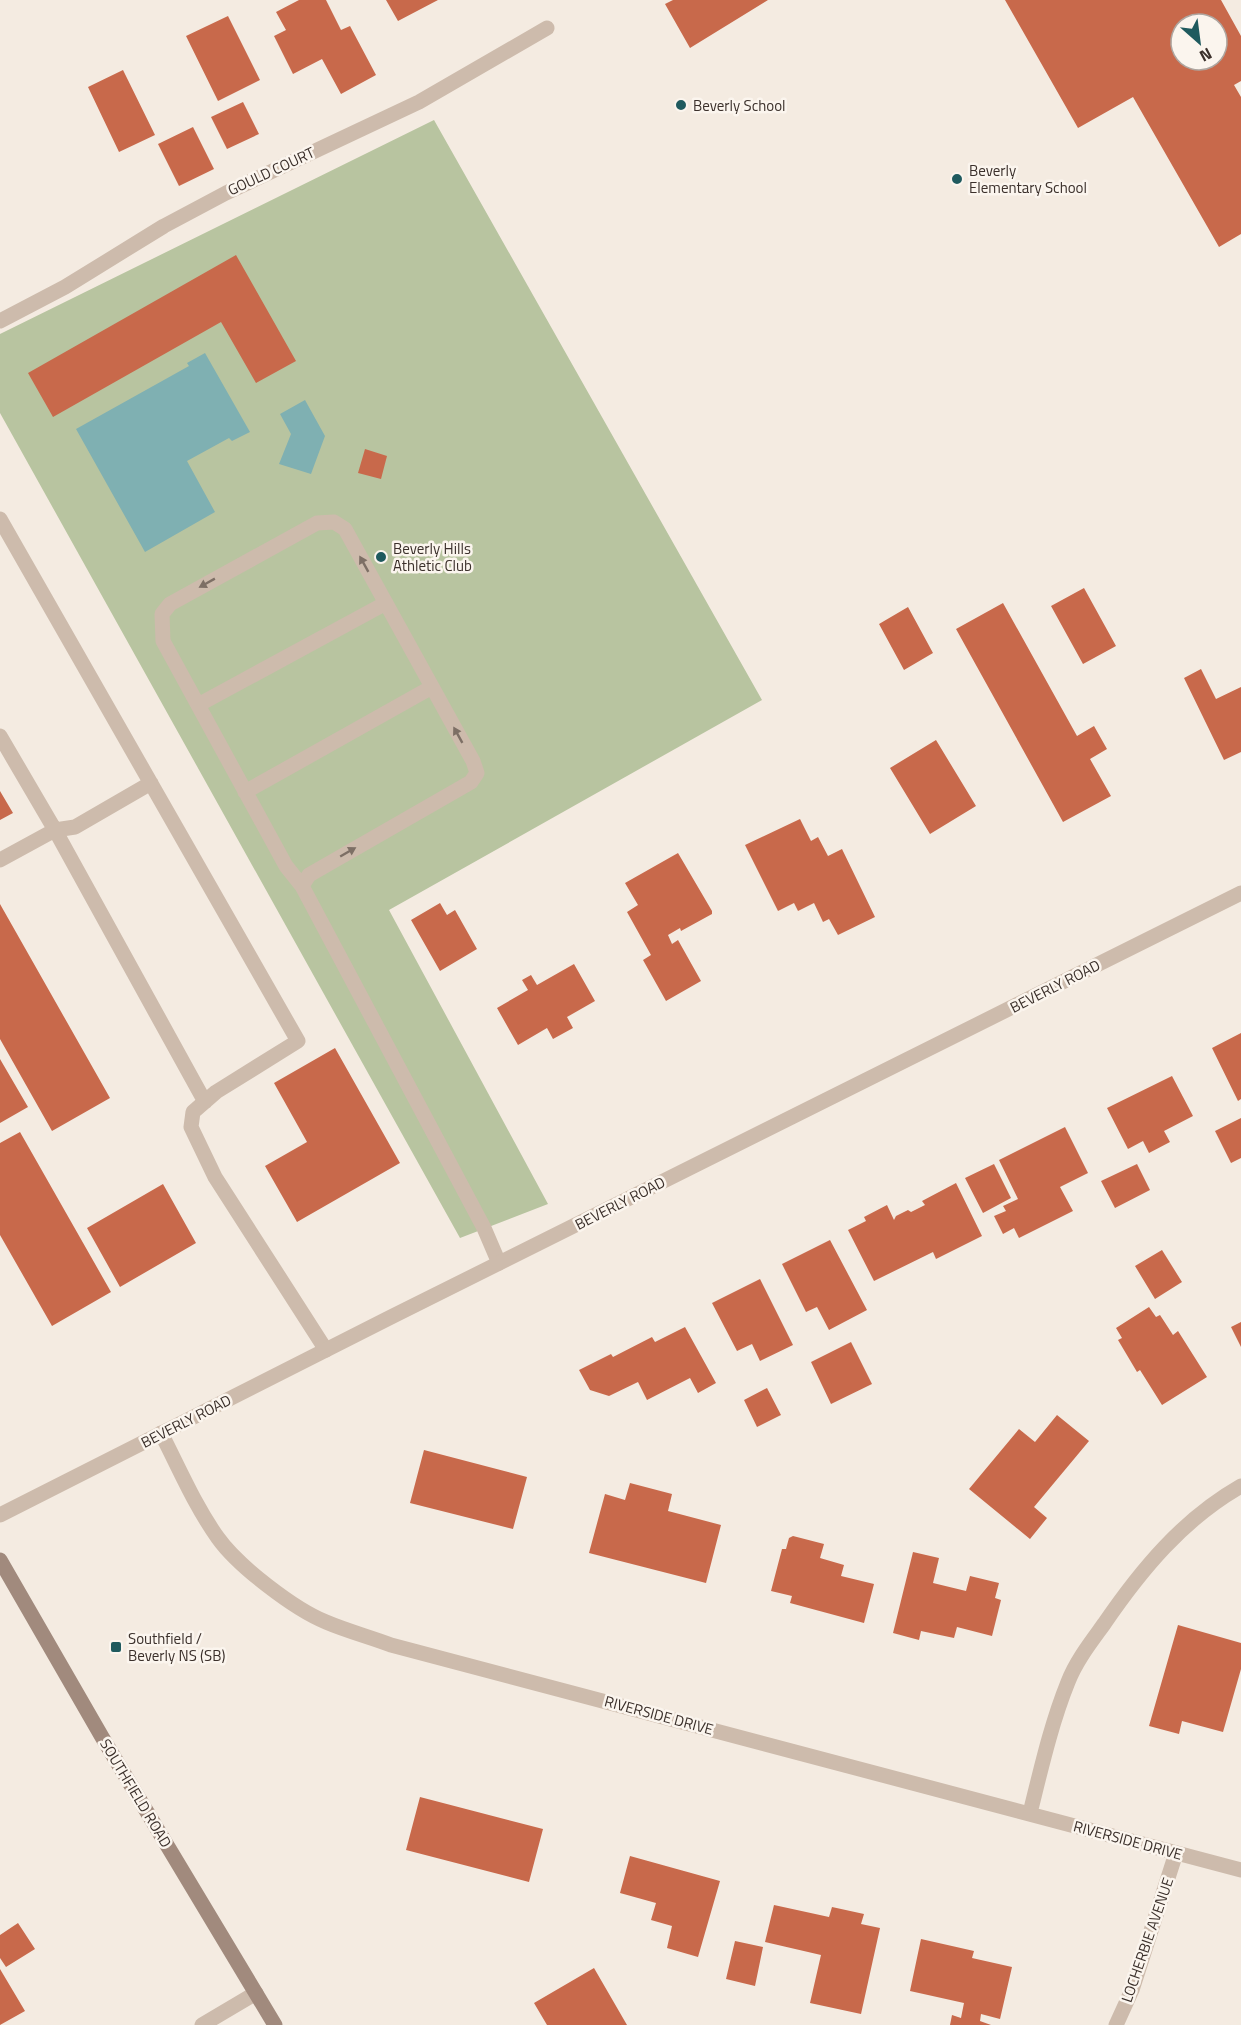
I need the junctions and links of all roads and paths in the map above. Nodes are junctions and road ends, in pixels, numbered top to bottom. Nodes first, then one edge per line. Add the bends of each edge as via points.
1 (547, 28) dead end
2 (0, 321) edge
3 (0, 519) edge
4 (386, 603) junction
5 (432, 687) junction
6 (198, 705) junction
7 (0, 736) edge
8 (151, 783) junction
9 (245, 792) junction
10 (55, 830) junction
11 (0, 860) edge
12 (302, 886) junction
13 (1241, 893) edge
14 (205, 1102) junction
15 (499, 1263) junction
16 (327, 1350) junction
17 (161, 1433) junction
18 (1241, 1486) edge
19 (0, 1515) edge
20 (0, 1560) edge
21 (1030, 1813) junction
22 (1176, 1853) junction
23 (1241, 1870) edge
24 (256, 1993) junction
25 (202, 2025) edge
26 (275, 2025) edge
27 (1116, 2025) edge

1 - 2 street, GOULD COURT via 419,102 164,226 65,287
3 - 8 street
4 - 5 street
4 - 6 street
4 -> 6 street via 345,529 334,522 317,523 170,604 162,614 163,641
5 - 9 street
12 -> 5 street via 309,875 471,782 477,773
6 - 9 street
7 - 10 street
8 - 10 street via 75,827
8 - 14 street via 298,1041
9 - 12 street via 286,866
10 - 11 street
10 - 14 street
12 - 15 street
13 - 15 street, BEVERLY ROAD
14 - 16 street via 194,1112 191,1128 205,1157
15 - 16 street, BEVERLY ROAD
16 - 17 street, BEVERLY ROAD
17 - 19 street, BEVERLY ROAD
17 - 21 street, RIVERSIDE DRIVE via 219,1539 285,1599 324,1622 391,1645
18 - 21 street via 1177,1533 1132,1584 1086,1648 1065,1690 1047,1743
20 - 24 main road, SOUTHFIELD ROAD
21 - 22 street, RIVERSIDE DRIVE
22 - 23 street, RIVERSIDE DRIVE
22 - 27 street, LOCHERBIE AVENUE via 1132,1990
24 - 25 street
24 - 26 main road, SOUTHFIELD ROAD

